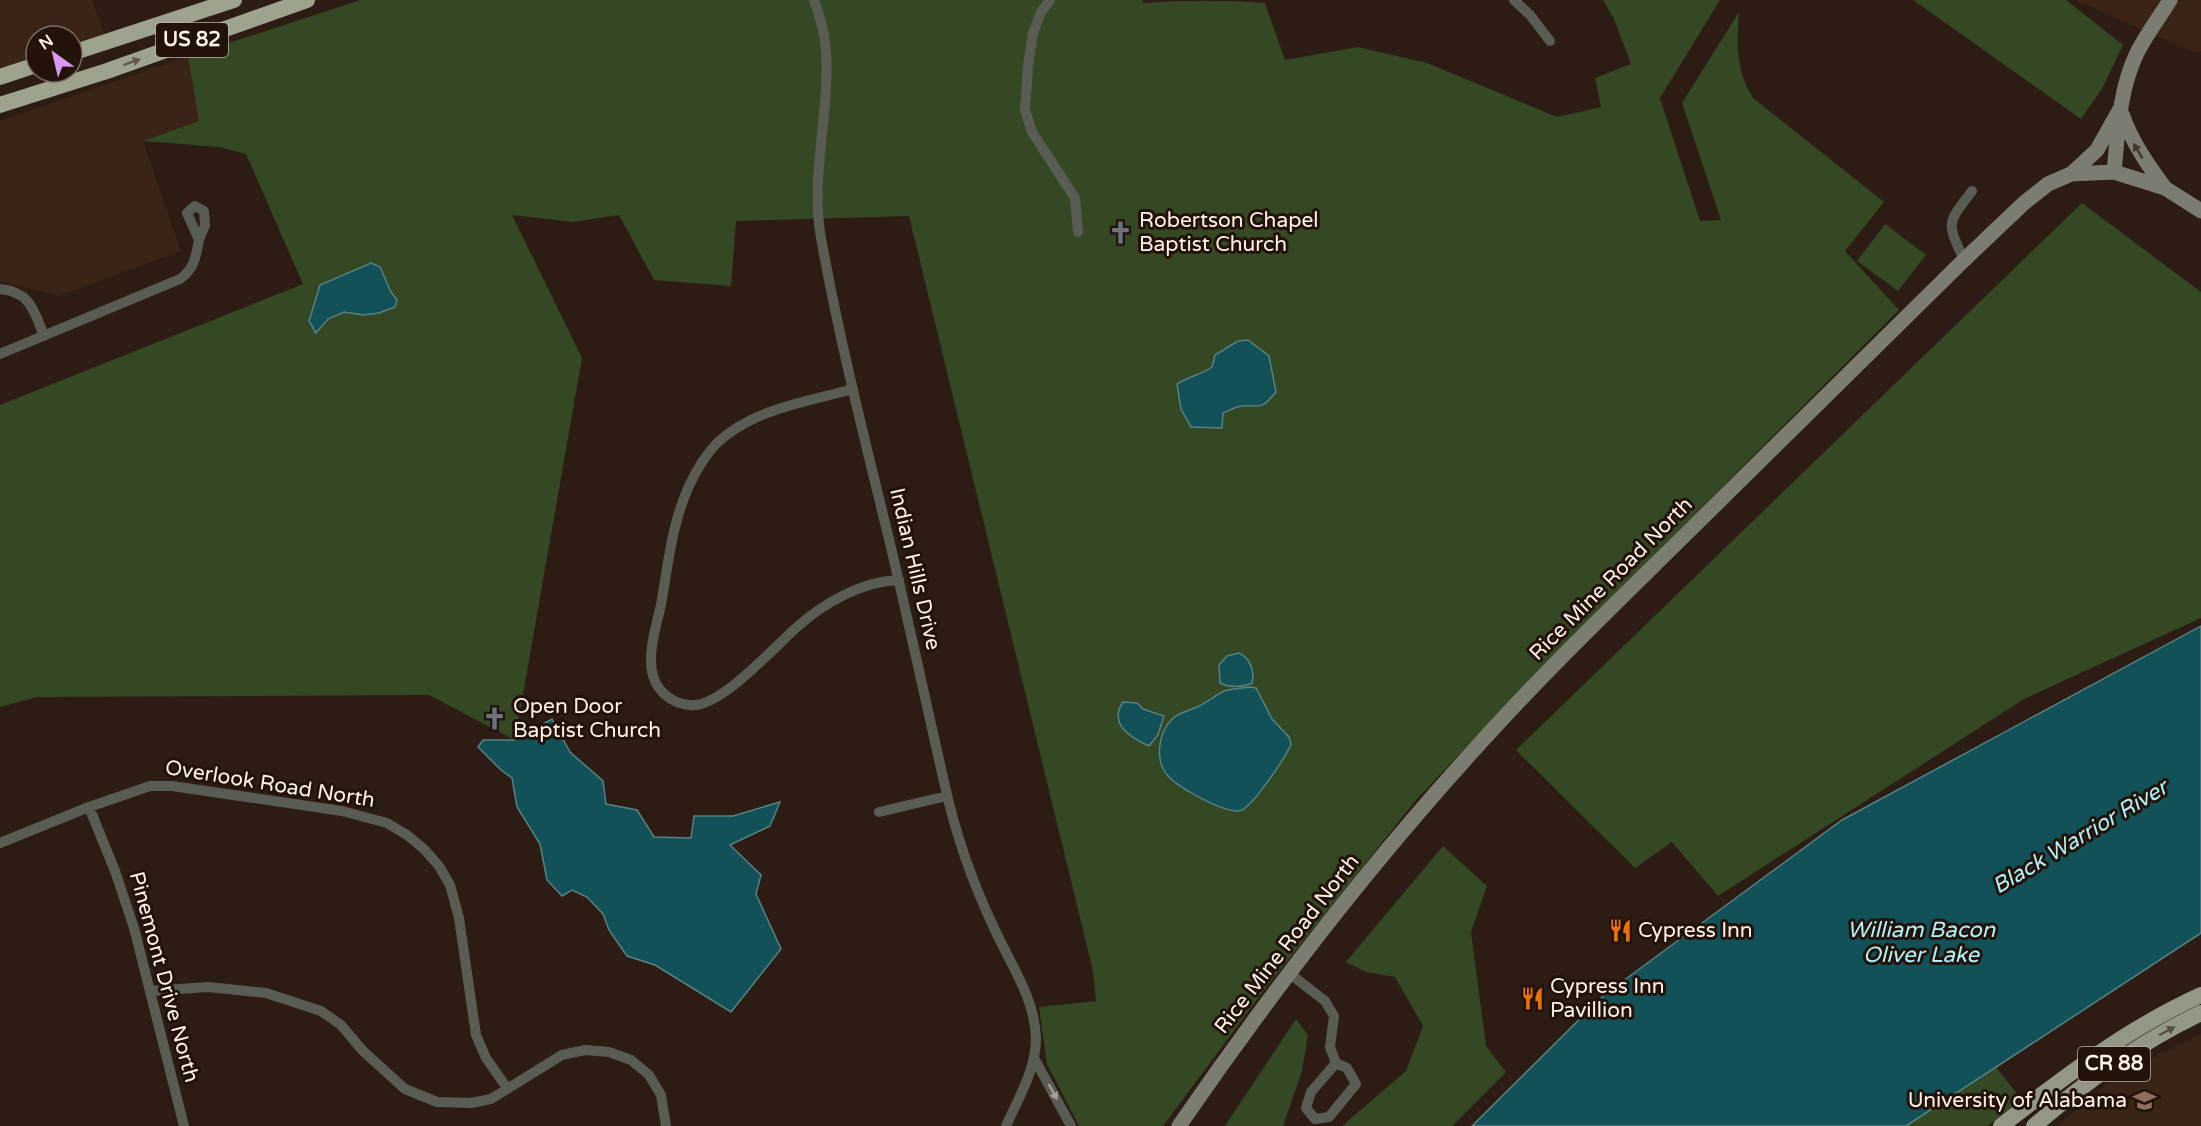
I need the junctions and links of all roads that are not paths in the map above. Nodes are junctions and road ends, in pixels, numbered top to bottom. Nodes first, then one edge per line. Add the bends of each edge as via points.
1 (234, 0) edge
2 (307, 0) edge
3 (814, 0) edge
4 (1050, 0) edge
5 (1514, 0) edge
6 (2170, 0) edge
7 (1550, 41) dead end
8 (99, 44) junction
9 (84, 49) edge
10 (24, 69) edge
11 (84, 76) edge
12 (0, 77) edge
13 (84, 79) edge
14 (67, 84) edge
15 (0, 105) edge
16 (2120, 109) junction
17 (2114, 172) junction
18 (2071, 174) junction
19 (2165, 188) junction
20 (1972, 191) dead end
21 (2201, 211) edge
22 (1078, 232) dead end
23 (199, 240) dead end
24 (1964, 260) junction
25 (0, 289) edge
26 (44, 336) junction
27 (0, 354) edge
28 (853, 390) junction
29 (898, 580) junction
30 (947, 796) junction
31 (89, 807) junction
32 (879, 812) dead end
33 (0, 843) edge
34 (1289, 973) junction
35 (150, 991) junction
36 (2201, 995) edge
37 (2201, 1013) edge
38 (1034, 1058) junction
39 (1336, 1063) junction
40 (507, 1088) junction
41 (184, 1126) edge
42 (666, 1126) edge
43 (1006, 1126) edge
44 (1071, 1126) edge
45 (1179, 1126) edge
46 (2001, 1126) edge
47 (2034, 1126) edge

1 - 8 highway, US 82
13 -> 2 highway, US 82
3 - 28 street, Indian Hills Drive via 826,50 818,189 820,235
4 - 22 street via 1033,33 1025,110 1032,132 1075,198
5 - 7 street
6 - 16 main road, Rice Mine Road North via 2136,54
8 - 9 highway, US 82
8 - 11 highway via 97,64
10 - 12 highway
14 - 15 highway, US 82
16 - 17 main road, Rice Mine Road North
16 - 18 main road, Rice Mine Road North via 2097,150
19 -> 16 main road via 2130,137
17 - 18 main road
17 - 19 main road
18 - 24 main road, Rice Mine Road North via 2029,198
19 - 21 main road
20 - 24 street via 1952,218 1951,229
23 - 26 street via 194,264 180,279
24 - 34 main road, Rice Mine Road North via 1570,649 1475,749 1376,863
25 - 26 street via 27,300
26 - 27 street
28 - 29 street, Indian Hills Drive
28 - 29 street via 761,414 714,446 689,486 675,529 651,654 654,678 667,698 701,705 722,694 799,625 836,599 864,587
29 - 30 street, Indian Hills Drive
30 - 32 street
30 - 38 street, Indian Hills Drive via 967,867 1026,992 1036,1038
31 - 33 street, Overlook Road North
31 - 35 street, Pinemont Drive North via 134,928
31 - 40 street, Overlook Road North via 150,786 172,786 342,811 387,823 407,835 439,866 450,885 459,918 476,1035
34 - 39 street via 1325,1001 1334,1016 1330,1047
34 - 45 main road, Rice Mine Road North
35 - 40 street via 208,987 266,993 321,1011 341,1024 363,1051 405,1089 437,1102 491,1099
35 - 41 street, Pinemont Drive North
36 - 46 main road via 2121,1038
47 -> 37 main road, CR 88 via 2097,1075
38 - 43 street
38 -> 44 street, Indian Hills Drive
39 - 39 street via 1311,1092 1306,1108 1315,1119 1329,1117 1356,1084 1347,1068
40 - 42 street via 562,1055 585,1050 609,1052 631,1060 649,1075 661,1095

